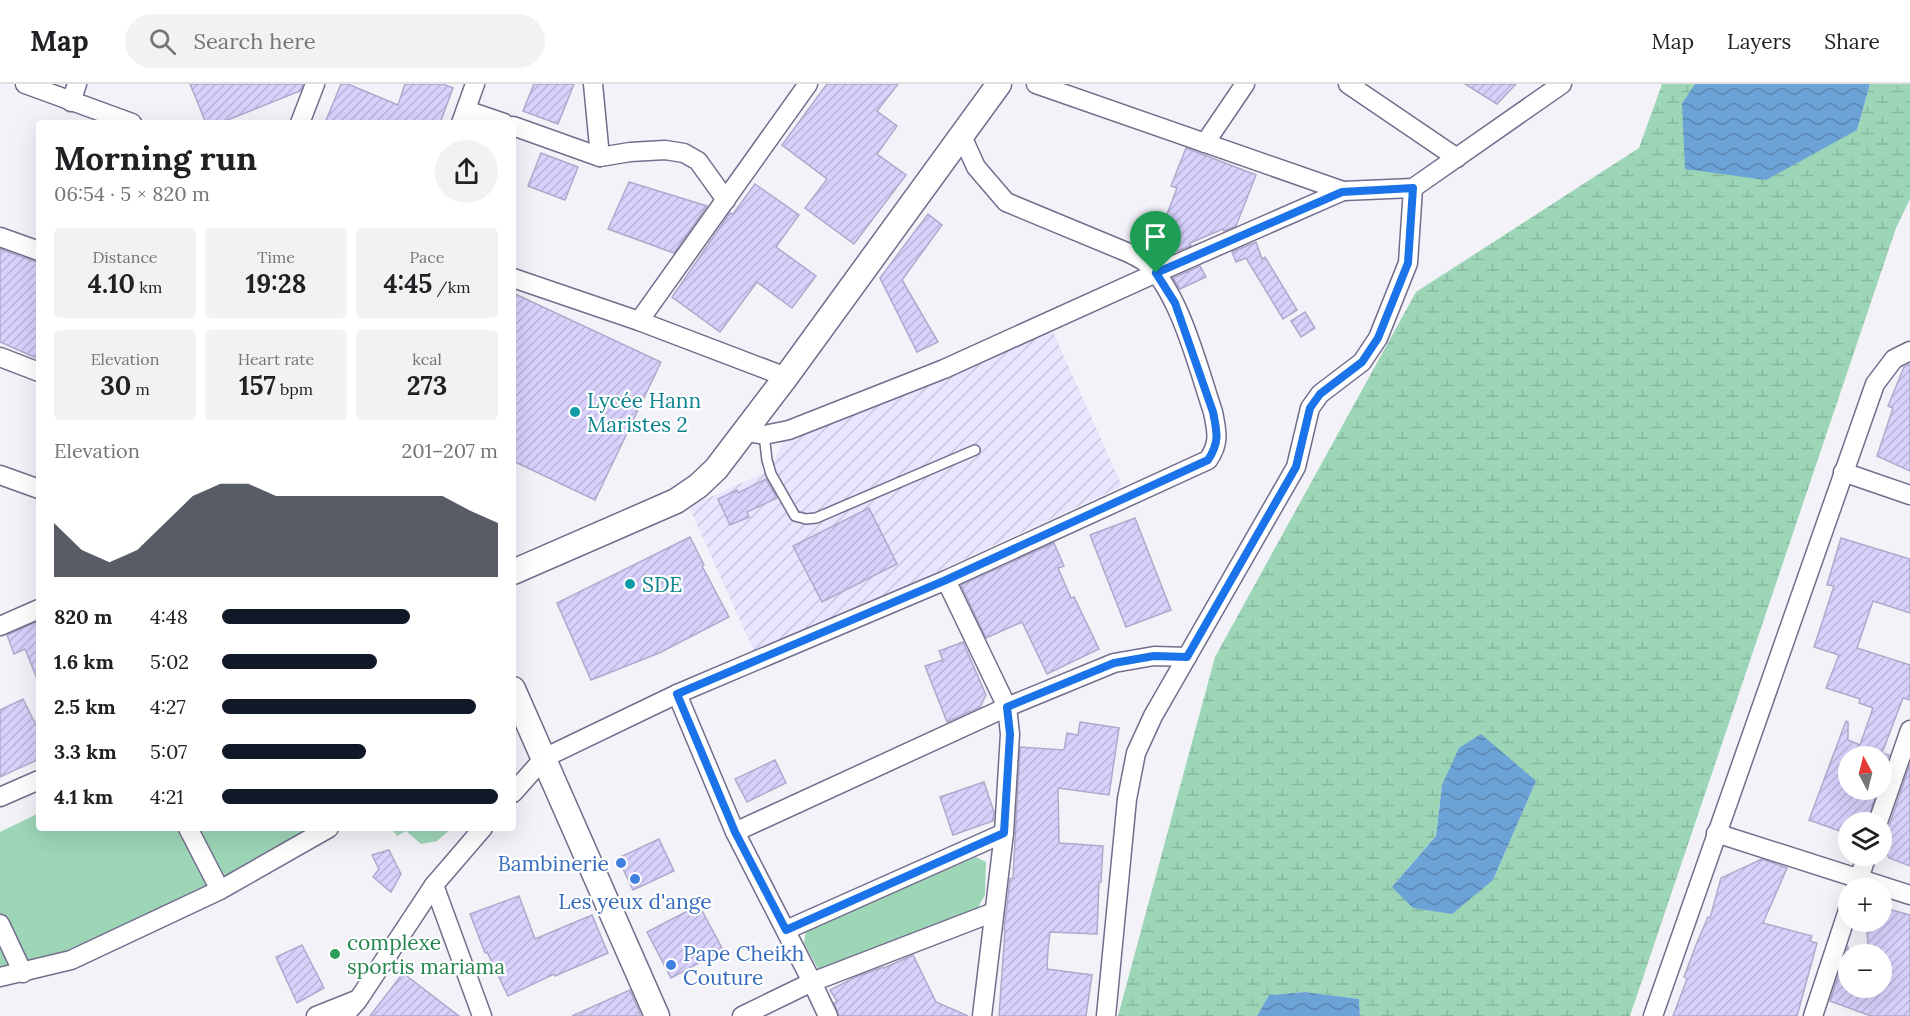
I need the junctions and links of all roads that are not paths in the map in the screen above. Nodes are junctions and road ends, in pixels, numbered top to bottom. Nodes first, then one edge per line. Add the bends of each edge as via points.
1 (25, 84) edge
2 (78, 84) edge
3 (315, 84) edge
4 (475, 84) edge
5 (593, 84) edge
6 (808, 84) edge
7 (999, 84) edge
8 (1036, 84) edge
9 (1245, 84) edge
10 (1348, 84) edge
11 (1560, 85) edge
12 (71, 102) junction
13 (464, 116) edge
14 (123, 120) edge
15 (301, 120) edge
16 (487, 120) edge
17 (516, 127) edge
18 (961, 134) junction
19 (1205, 143) junction
20 (600, 157) junction
21 (1457, 158) junction
22 (1413, 188) junction
23 (1342, 192) junction
24 (726, 200) junction
25 (0, 237) edge
26 (36, 250) edge
27 (1156, 273) junction
28 (516, 279) edge
29 (639, 321) junction
30 (1910, 351) edge
31 (0, 357) edge
32 (36, 371) edge
33 (786, 377) junction
34 (754, 433) junction
35 (975, 450) dead end
36 (1842, 472) junction
37 (0, 475) edge
38 (36, 488) edge
39 (1910, 495) edge
40 (516, 571) edge
41 (946, 580) junction
42 (36, 610) edge
43 (0, 626) edge
44 (1187, 657) junction
45 (677, 694) junction
46 (516, 697) edge
47 (1007, 707) junction
48 (1910, 730) edge
49 (544, 758) junction
50 (36, 781) edge
51 (516, 791) edge
52 (0, 797) edge
53 (1881, 812) edge
54 (190, 831) edge
55 (324, 831) edge
56 (480, 831) edge
57 (735, 832) junction
58 (1004, 833) junction
59 (1716, 833) junction
60 (1843, 878) edge
61 (434, 885) junction
62 (220, 890) junction
63 (1892, 891) edge
64 (1910, 895) edge
65 (994, 912) junction
66 (0, 924) edge
67 (786, 930) junction
68 (1841, 932) edge
69 (23, 973) junction
70 (0, 977) edge
71 (812, 982) junction
72 (358, 1000) junction
73 (316, 1016) edge
74 (344, 1016) edge
75 (482, 1016) edge
76 (657, 1016) edge
77 (742, 1016) edge
78 (828, 1016) edge
79 (982, 1016) edge
80 (1106, 1016) edge
81 (1653, 1016) edge
82 (1813, 1016) edge

1 - 12 street
2 - 12 street
3 - 15 street
4 - 13 street
5 - 20 street
6 - 24 street
7 - 18 street
8 - 19 street
9 - 19 street
10 - 21 street
11 - 21 street
12 - 14 street
13 - 16 street
17 - 20 street
18 - 27 street via 976,167 1006,202 1129,253 1145,261
18 - 33 street
19 - 23 street
20 - 24 street via 665,150 684,153 698,161
21 - 22 street
22 - 23 street
22 - 44 street via 1408,263 1378,338 1362,362 1320,394 1310,408 1296,467
23 - 27 street
24 - 29 street
25 - 26 street
27 - 34 street via 944,369 789,430
27 - 41 street via 1175,303 1213,412 1216,448 1208,460
28 - 29 street
29 - 33 street
30 - 36 street via 1894,359 1875,384
31 - 32 street
33 - 34 street
34 - 35 lane via 795,516 806,519
34 - 40 street via 698,486 676,501
36 - 39 street
36 - 59 street
37 - 38 street
41 - 45 street
41 - 47 street
42 - 43 street
44 - 47 street via 1154,656 1114,663
44 - 80 street via 1136,753 1126,799
45 - 49 street
45 - 57 street
46 - 49 street
47 - 57 street
47 - 58 street via 1010,734
48 - 53 street
49 - 51 street
49 - 76 street
50 - 52 street
54 - 62 street
55 - 62 street
56 - 61 street
57 - 67 street
58 - 65 street
58 - 67 street
59 - 60 street
59 - 81 street
61 - 72 street
61 - 75 street
62 - 69 street via 71,960
63 - 64 street
65 - 71 street
65 - 79 street
66 - 69 street
67 - 71 street
68 - 82 street
69 - 70 street
71 - 77 street
71 - 78 street
72 - 73 street
72 - 74 street

